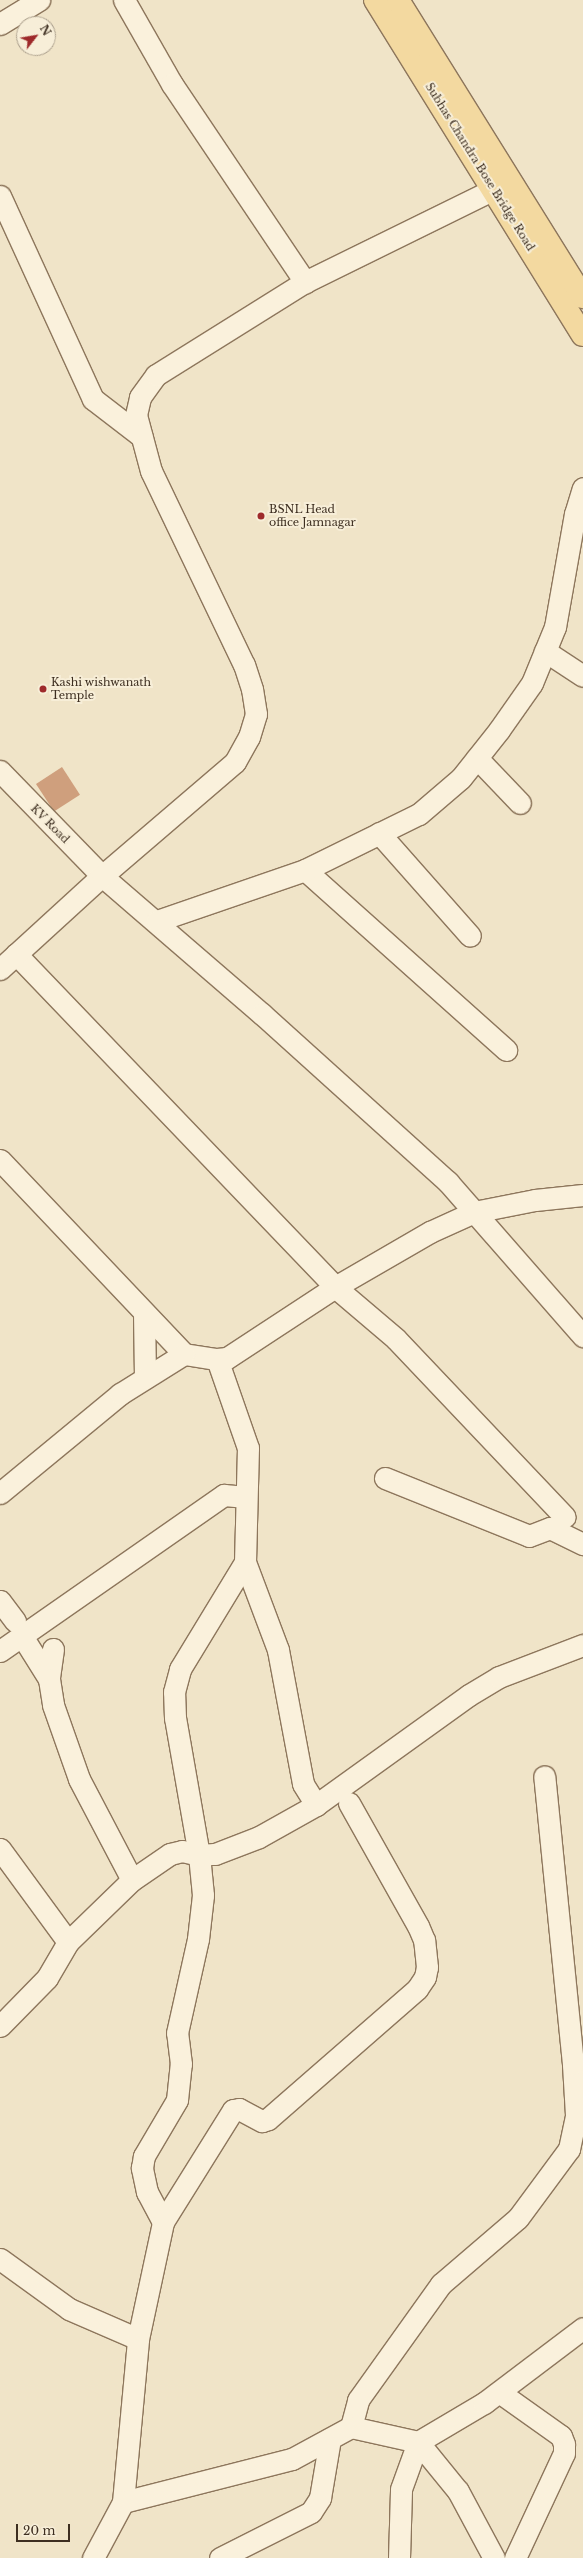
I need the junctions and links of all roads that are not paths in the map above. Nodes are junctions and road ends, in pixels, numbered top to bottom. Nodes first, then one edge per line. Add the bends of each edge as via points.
1 (39, 0) edge
2 (124, 0) edge
3 (375, 0) edge
4 (398, 0) edge
5 (0, 24) edge
6 (494, 189) junction
7 (0, 196) edge
8 (305, 282) junction
9 (583, 297) edge
10 (583, 335) edge
11 (141, 436) junction
12 (583, 488) edge
13 (545, 651) junction
14 (583, 676) edge
15 (477, 758) junction
16 (0, 771) edge
17 (520, 803) dead end
18 (379, 833) junction
19 (305, 870) junction
20 (102, 876) junction
21 (157, 921) junction
22 (470, 936) dead end
23 (16, 954) junction
24 (0, 969) edge
25 (506, 1050) dead end
26 (0, 1160) edge
27 (583, 1195) edge
28 (474, 1212) junction
29 (334, 1287) junction
30 (144, 1313) junction
31 (583, 1336) edge
32 (184, 1354) junction
33 (217, 1359) junction
34 (145, 1378) junction
35 (385, 1478) dead end
36 (0, 1494) edge
37 (246, 1497) junction
38 (565, 1517) dead end
39 (583, 1544) edge
40 (245, 1562) junction
41 (0, 1601) edge
42 (19, 1629) junction
43 (583, 1645) edge
44 (53, 1648) dead end
45 (0, 1651) edge
46 (49, 1679) junction
47 (544, 1776) dead end
48 (350, 1803) dead end
49 (316, 1805) junction
50 (0, 1849) edge
51 (199, 1855) junction
52 (132, 1880) junction
53 (68, 1942) junction
54 (0, 2026) edge
55 (163, 2222) junction
56 (0, 2259) edge
57 (583, 2328) edge
58 (138, 2339) junction
59 (499, 2392) junction
60 (351, 2427) junction
61 (330, 2439) junction
62 (418, 2442) junction
63 (123, 2502) junction
64 (93, 2558) edge
65 (220, 2558) edge
66 (399, 2558) edge
67 (494, 2558) edge
68 (515, 2558) edge

1 - 5 street
2 - 8 street via 172,84
3 - 6 main road, Subhas Chandra Bose Bridge Road
4 - 9 main road, Subhas Chandra Bose Bridge Road
6 - 8 street
6 - 10 main road, Subhas Chandra Bose Bridge Road
7 - 11 street via 93,399
8 - 11 street via 156,375 140,397 136,415
11 - 20 street via 151,471 244,665 252,689 256,714 250,737 235,762
12 - 13 street via 575,514 555,626
13 - 14 street
13 - 15 street via 532,683
15 - 17 street
15 - 18 street via 460,778 424,809
16 - 20 street, KV Road
18 - 19 street
18 - 22 street
19 - 21 street
19 - 25 street
20 - 21 street, KV Road
20 - 23 street
21 - 28 street, KV Road via 436,1171
23 - 24 street
23 - 29 street
26 - 30 street
27 - 28 street via 535,1200
28 - 29 street via 430,1232
28 - 31 street, KV Road
29 - 33 street via 227,1358
29 - 38 street via 396,1339
30 - 32 street
30 - 34 street
32 - 33 street
32 - 34 street
33 - 37 street via 248,1448
34 - 36 street via 120,1394
35 - 39 street via 529,1536 550,1528
37 - 40 street
37 - 42 street via 224,1495
40 - 49 street via 278,1650 303,1784
40 - 51 street via 180,1669 174,1692 175,1718
41 - 42 street
42 - 45 street
42 - 46 street
43 - 49 street via 499,1677 469,1695
44 - 46 street
46 - 52 street via 53,1705 79,1779
47 - 60 street via 573,2064 576,2115 569,2149 518,2218 441,2284 358,2400
48 - 55 street via 415,1919 424,1940 428,1967 425,1977 417,1989 268,2120 262,2121 239,2109 233,2110
49 - 51 street via 259,1837 228,1850
50 - 53 street
51 - 52 street via 176,1852
51 - 55 street via 202,1917 177,2033 180,2064 177,2100 144,2156 142,2168 147,2192
52 - 53 street
53 - 54 street via 47,1978
55 - 58 street
56 - 58 street via 68,2309
57 - 59 street
58 - 63 street
59 - 62 street
59 - 68 street via 561,2436 564,2448
60 - 61 street
60 - 62 street
61 - 63 street via 292,2460
61 - 65 street via 320,2498 311,2512
62 - 66 street via 401,2489
62 - 67 street via 458,2491
63 - 64 street

